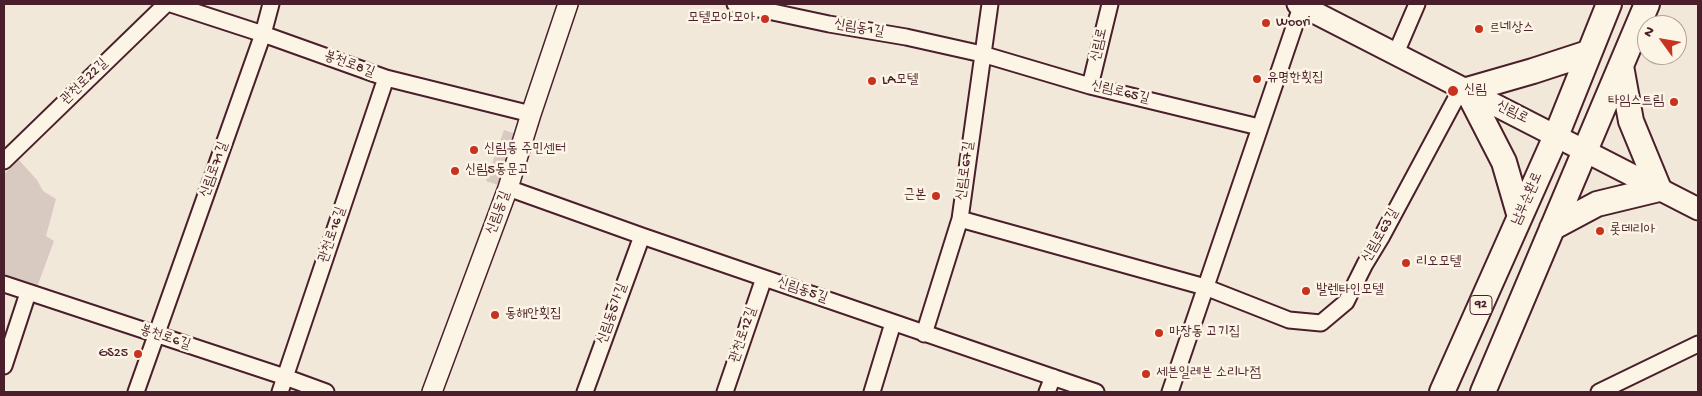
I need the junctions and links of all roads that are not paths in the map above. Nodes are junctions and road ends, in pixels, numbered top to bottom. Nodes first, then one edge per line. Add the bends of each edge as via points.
1 (166, 4) edge
2 (171, 4) edge
3 (271, 4) edge
4 (568, 4) edge
5 (735, 4) edge
6 (990, 4) edge
7 (1110, 4) edge
8 (1300, 4) edge
9 (1417, 4) edge
10 (1609, 4) edge
11 (1647, 4) edge
12 (263, 34) junction
13 (1396, 53) junction
14 (1588, 53) junction
15 (982, 54) junction
16 (1621, 66) junction
17 (386, 78) junction
18 (1090, 86) junction
19 (1464, 88) junction
20 (531, 114) junction
21 (1260, 127) junction
22 (1556, 136) junction
23 (1585, 151) junction
24 (4, 161) edge
25 (508, 188) junction
26 (1659, 189) junction
27 (1698, 209) edge
28 (1520, 217) junction
29 (960, 219) junction
30 (1552, 228) junction
31 (642, 236) junction
32 (764, 278) junction
33 (4, 284) edge
34 (1206, 287) junction
35 (28, 293) junction
36 (893, 323) junction
37 (924, 334) junction
38 (156, 335) junction
39 (1698, 344) edge
40 (4, 366) edge
41 (285, 377) junction
42 (1053, 378) junction
43 (136, 392) edge
44 (280, 392) edge
45 (326, 392) edge
46 (432, 392) edge
47 (585, 392) edge
48 (725, 392) edge
49 (872, 392) edge
50 (1047, 392) edge
51 (1096, 392) edge
52 (1170, 392) edge
53 (1442, 392) edge
54 (1483, 392) edge
55 (1599, 392) edge

1 - 24 street, 관천로22길
2 - 12 street, 봉천로8길
3 - 12 street, 신림로71길
4 - 20 street, 신림동길
5 - 15 street, 신림동1길
6 - 15 street, 신림로67길
7 - 18 street, 신림로
8 - 13 main road, 신림로
8 - 21 street
9 - 13 street
10 - 14 main road, 남부순환로 / 92
11 - 16 main road
12 - 17 street, 봉천로8길
12 - 38 street, 신림로71길
13 - 19 main road, 신림로
14 - 19 main road
14 - 22 main road, 남부순환로 / 92
15 - 18 street, 신림로65길
15 - 29 street, 신림로67길
16 - 23 main road
16 - 26 main road via 1631,120
17 - 20 street, 봉천로8길
17 - 41 street, 관천로16길
18 - 21 street, 신림로65길
19 - 22 main road, 신림로
19 - 28 main road via 1504,162
19 - 34 street, 신림로63길 via 1346,302 1322,323 1288,320
20 - 25 street, 신림동길
21 - 34 street
22 - 23 main road, 신림로
22 - 28 main road, 남부순환로 / 92
23 - 26 main road, 신림로
23 - 30 main road
25 - 31 street, 신림동5길
25 - 46 street, 신림동길
26 - 27 main road, 신림로
26 - 30 main road via 1597,204
28 - 53 main road, 남부순환로 / 92
29 - 34 street
29 - 37 street, 신림로67길
30 - 54 main road
31 - 32 street, 신림동5길
31 - 47 street, 신림동5가길
32 - 36 street, 신림동5길
32 - 48 street, 관천로12길
33 - 35 street, 봉천로6길
34 - 52 street
35 - 38 street, 봉천로6길
35 - 40 street
36 - 37 street, 신림동5길
36 - 49 street
37 - 42 street, 신림동5길
38 - 41 street, 봉천로6길
38 - 43 street, 신림로71길
39 - 55 street
41 - 44 street, 관천로16길
41 - 45 street, 봉천로6길
42 - 50 street
42 - 51 street, 신림동5길

